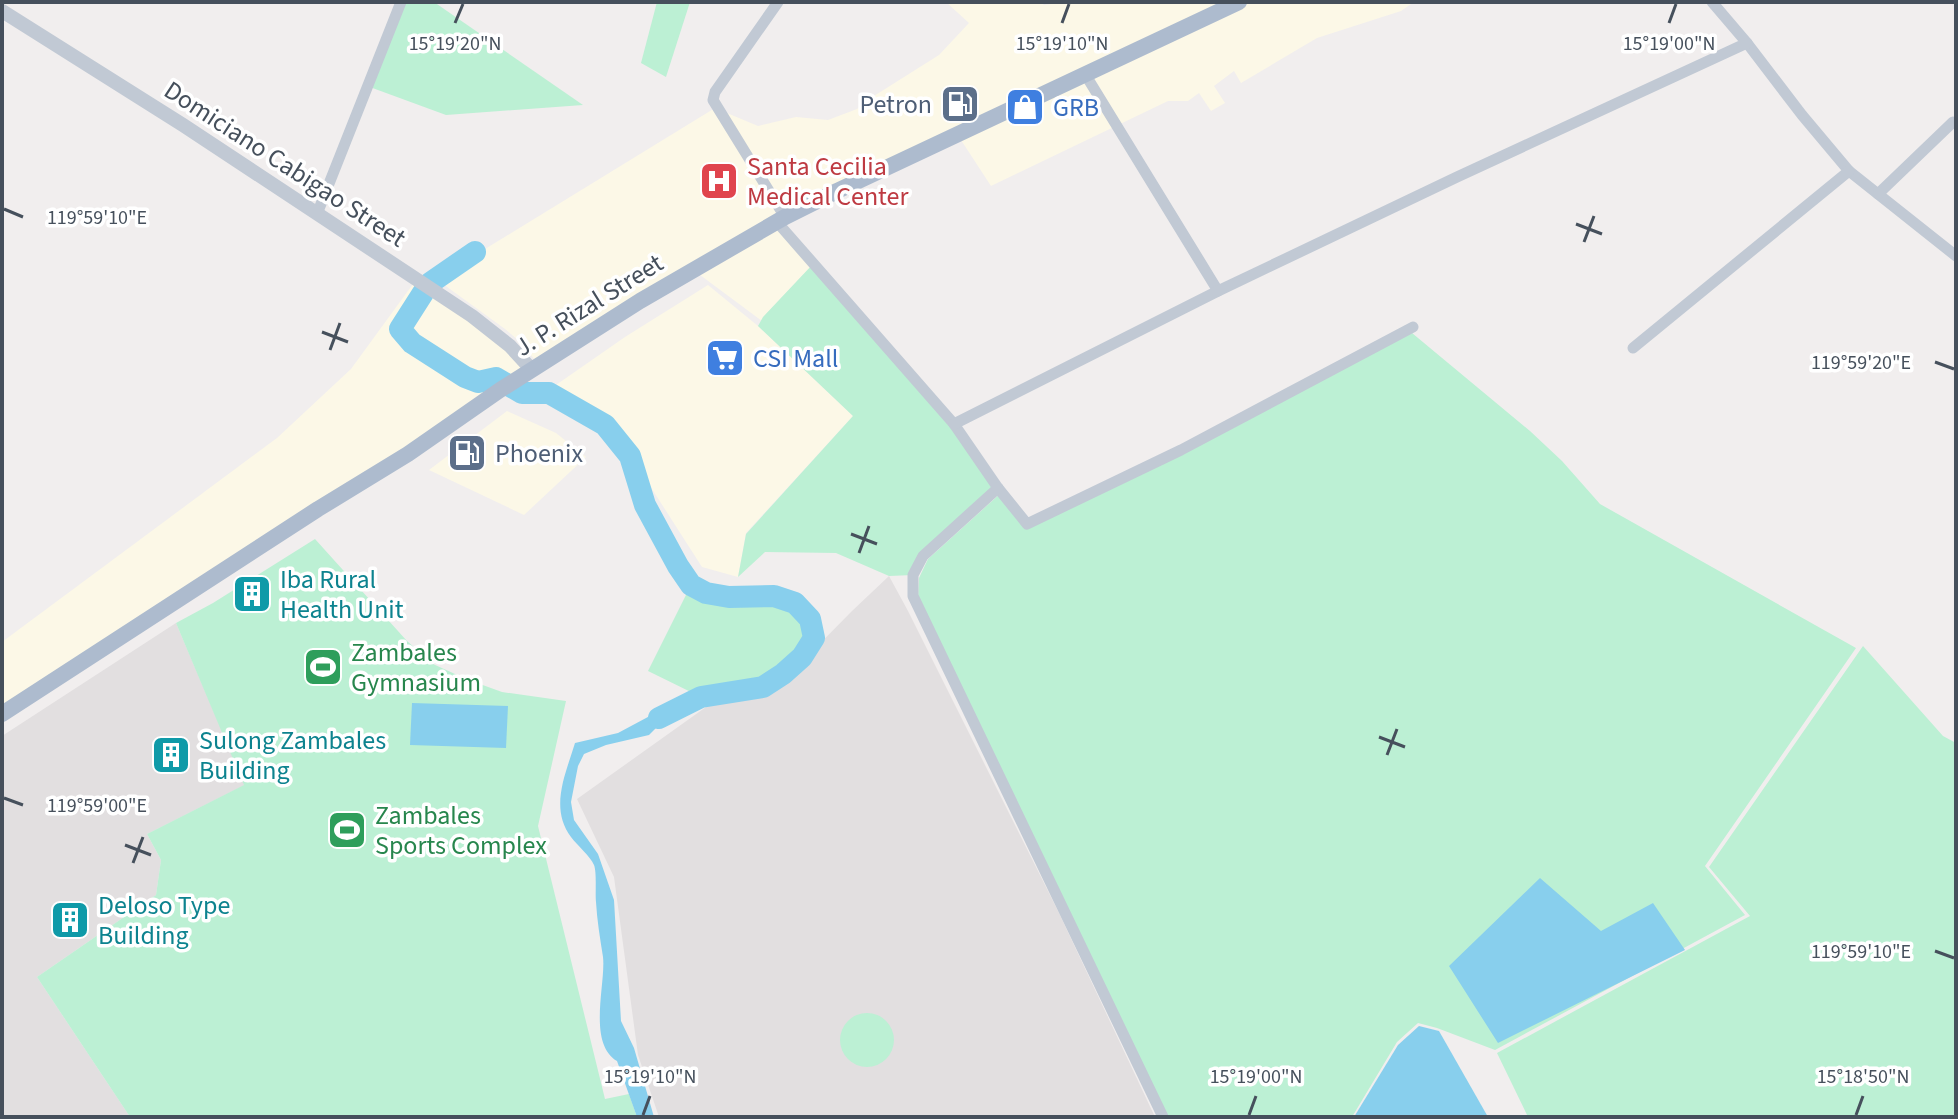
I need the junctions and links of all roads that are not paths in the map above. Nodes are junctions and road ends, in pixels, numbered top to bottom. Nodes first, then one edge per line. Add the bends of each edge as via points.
1 (401, 2) edge
2 (778, 2) edge
3 (1239, 2) edge
4 (1712, 2) edge
5 (2, 11) edge
6 (1747, 43) junction
7 (1085, 74) junction
8 (1953, 122) dead end
9 (1849, 171) junction
10 (1878, 194) junction
11 (317, 214) junction
12 (781, 220) junction
13 (1956, 256) edge
14 (1218, 291) junction
15 (1413, 327) dead end
16 (1633, 348) dead end
17 (525, 374) junction
18 (954, 424) junction
19 (998, 488) junction
20 (2, 714) edge
21 (1163, 1117) edge

1 - 11 street
2 - 12 street via 713,100
3 - 7 main road, J. P. Rizal Street
4 - 6 street
5 - 11 street, Domiciano Cabigao Street
6 - 9 street
6 - 14 street
7 - 12 main road, J. P. Rizal Street
7 - 14 street
8 - 10 street
9 - 10 street
9 - 16 street
10 - 13 street
11 - 17 street, Domiciano Cabigao Street via 484,325 510,346
12 - 17 main road, J. P. Rizal Street
12 - 18 street
14 - 18 street
15 - 19 street via 1181,450 1027,524
17 - 20 main road, J. P. Rizal Street
18 - 19 street
19 - 21 street via 923,556 913,575 913,596

